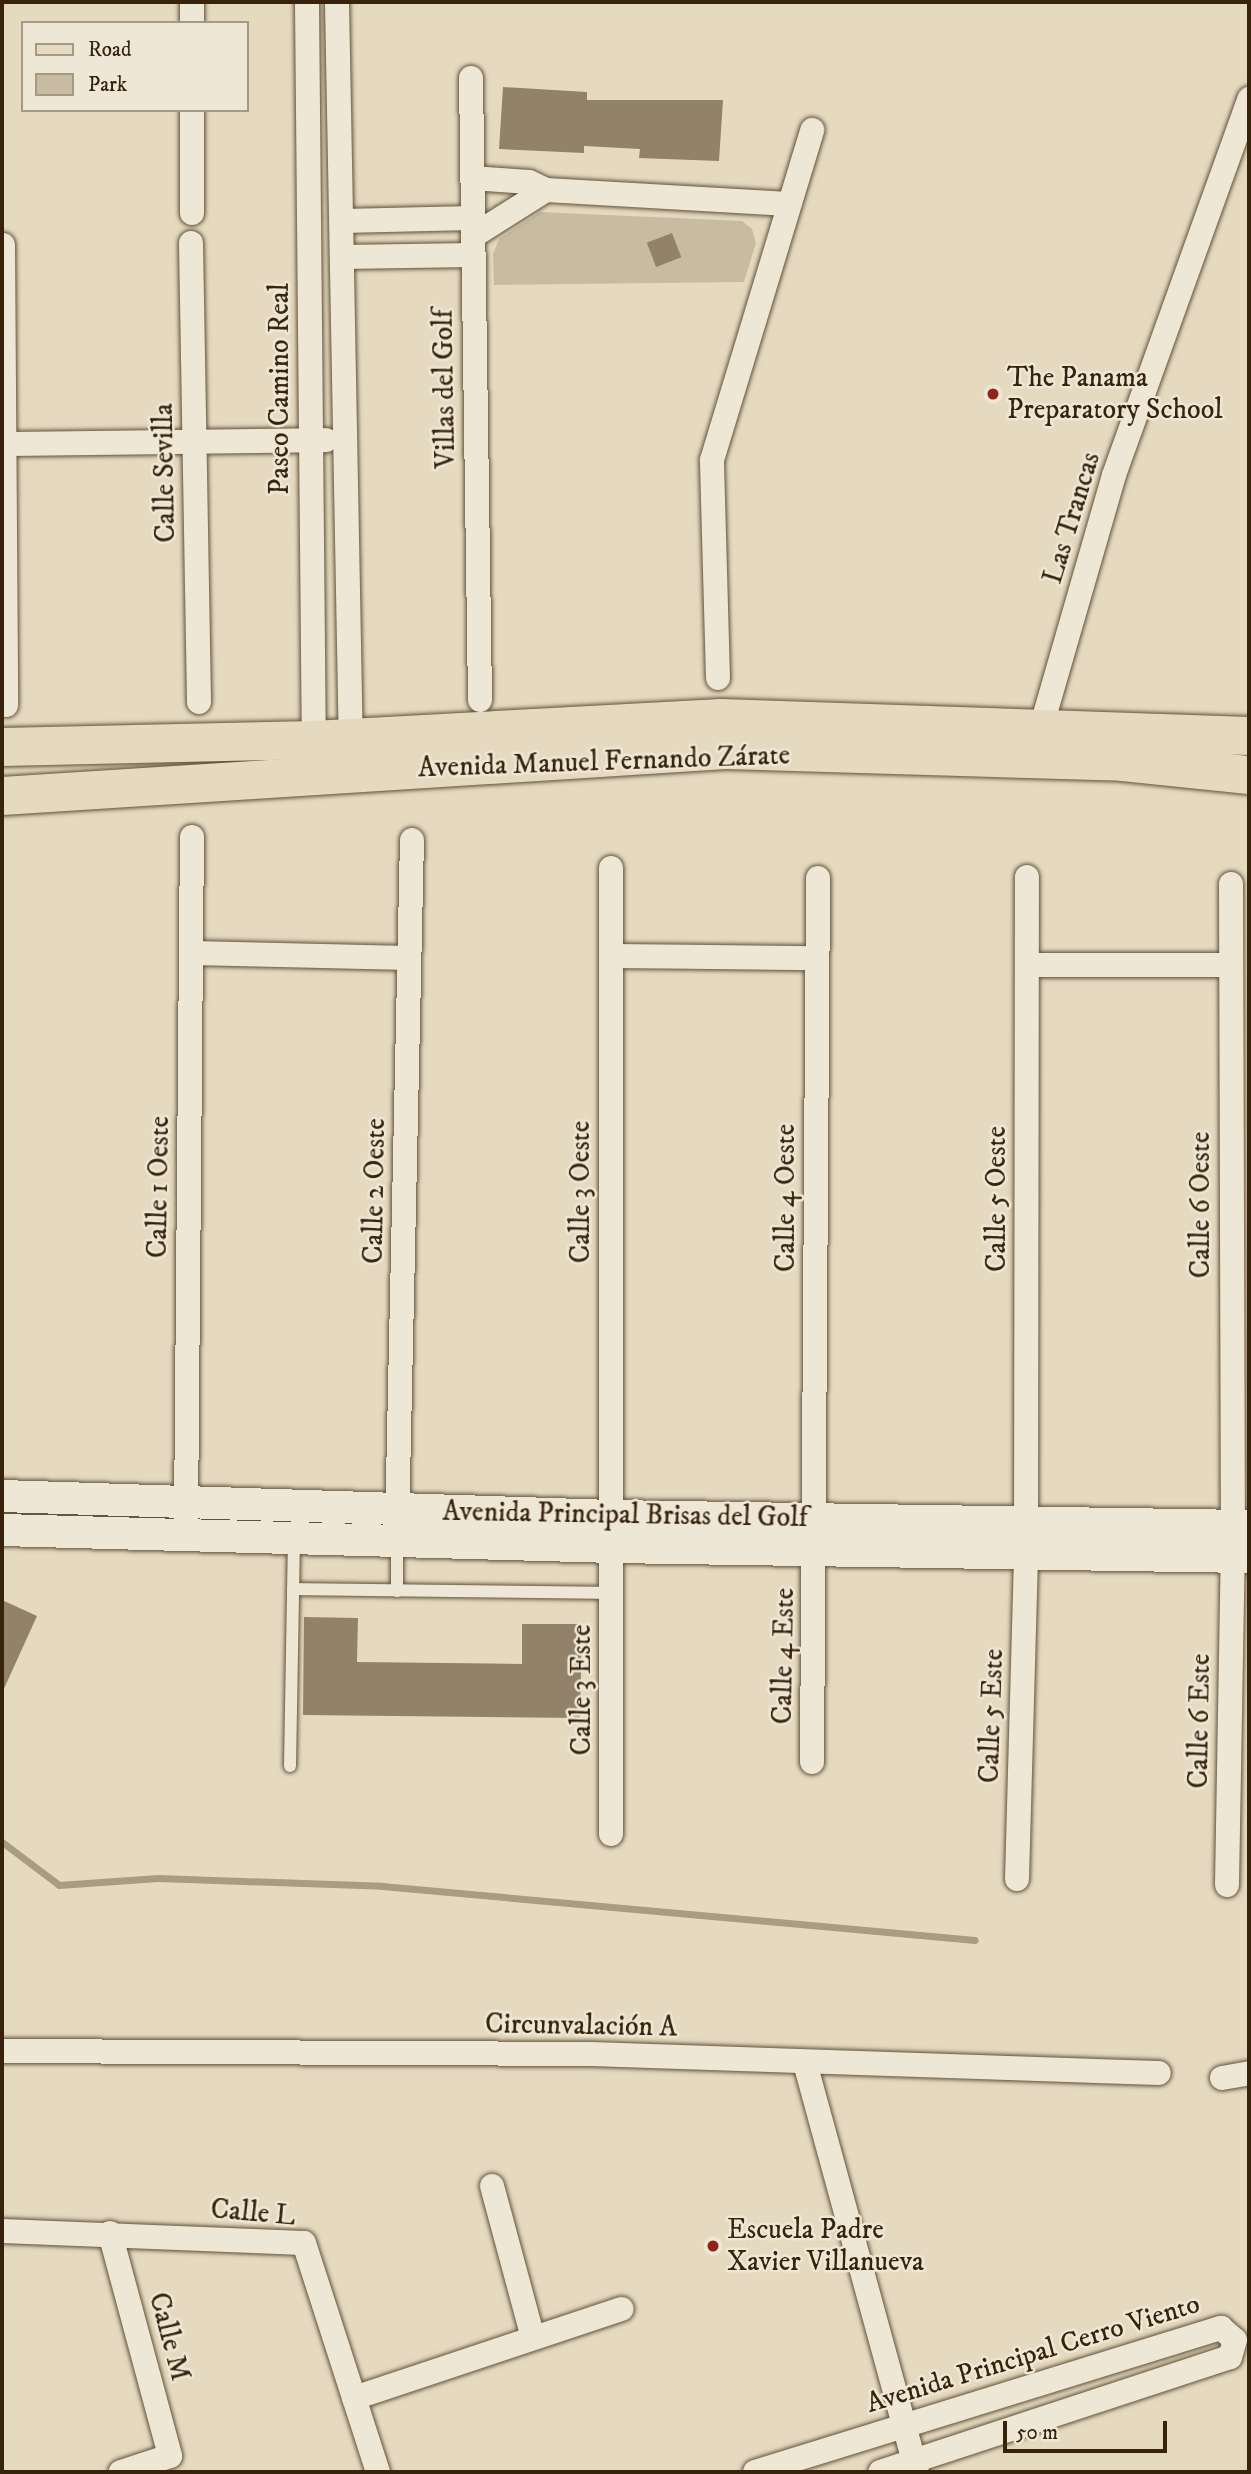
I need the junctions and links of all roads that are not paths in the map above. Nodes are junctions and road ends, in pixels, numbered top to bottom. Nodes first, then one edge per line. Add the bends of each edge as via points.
1 (192, 2) edge
2 (307, 2) edge
3 (337, 2) edge
4 (192, 21) edge
5 (471, 78) dead end
6 (1249, 99) edge
7 (192, 112) edge
8 (811, 130) dead end
9 (472, 178) junction
10 (546, 190) junction
11 (789, 204) junction
12 (192, 213) dead end
13 (342, 221) junction
14 (473, 236) junction
15 (191, 243) dead end
16 (2, 245) edge
17 (342, 257) junction
18 (346, 438) junction
19 (311, 441) junction
20 (194, 442) junction
21 (3, 444) edge
22 (718, 678) dead end
23 (480, 700) dead end
24 (199, 702) dead end
25 (6, 705) dead end
26 (1249, 736) edge
27 (1041, 744) junction
28 (2, 747) edge
29 (333, 757) junction
30 (1249, 775) edge
31 (2, 796) edge
32 (192, 837) dead end
33 (412, 841) dead end
34 (611, 869) dead end
35 (1027, 877) dead end
36 (818, 878) dead end
37 (1231, 884) dead end
38 (192, 953) junction
39 (611, 956) junction
40 (410, 958) junction
41 (817, 958) junction
42 (1027, 965) junction
43 (1230, 965) junction
44 (2, 1496) edge
45 (186, 1505) junction
46 (398, 1510) junction
47 (611, 1516) junction
48 (814, 1518) junction
49 (1026, 1522) junction
50 (1240, 1526) edge
51 (2, 1530) edge
52 (186, 1537) junction
53 (294, 1540) junction
54 (397, 1542) junction
55 (613, 1547) junction
56 (814, 1551) junction
57 (1026, 1554) junction
58 (1241, 1557) edge
59 (293, 1589) junction
60 (397, 1591) junction
61 (612, 1592) junction
62 (812, 1762) dead end
63 (290, 1766) dead end
64 (611, 1834) dead end
65 (1017, 1879) dead end
66 (1227, 1885) dead end
67 (2, 2051) edge
68 (806, 2063) junction
69 (1159, 2073) dead end
70 (1249, 2073) edge
71 (1223, 2078) dead end
72 (492, 2186) dead end
73 (2, 2231) edge
74 (110, 2233) junction
75 (622, 2309) dead end
76 (533, 2337) junction
77 (354, 2398) junction
78 (902, 2424) junction
79 (916, 2467) edge
80 (121, 2472) edge
81 (378, 2472) edge
82 (755, 2472) edge
83 (880, 2472) edge

1 - 4 street
2 - 19 street, Paseo Camino Real
3 - 13 street
5 - 9 street, Villas del Golf
6 - 27 street, Las Trancas via 1114,475
7 - 12 street
8 - 11 street
9 - 10 street via 529,182
9 - 14 street, Villas del Golf
10 - 11 street
10 - 14 street
11 - 22 street via 712,460
13 - 14 street
13 - 17 street
14 - 17 street
14 - 23 street, Villas del Golf
15 - 20 street, Calle Sevilla
16 - 21 street
17 - 18 street
18 - 19 street
18 - 29 street
19 - 20 street
19 - 29 street, Paseo Camino Real
20 - 21 street
20 - 24 street, Calle Sevilla
21 - 25 street
26 - 27 main road, Avenida Manuel Fernando Zárate
27 - 29 main road, Avenida Manuel Fernando Zárate via 720,718
27 - 30 main road, Avenida Manuel Fernando Zárate via 1123,762
28 - 29 main road, Avenida Manuel Fernando Zárate
29 - 31 main road, Avenida Manuel Fernando Zárate
32 - 38 street, Calle 1 Oeste
33 - 40 street, Calle 2 Oeste
34 - 39 street, Calle 3 Oeste
35 - 42 street, Calle 5 Oeste
36 - 41 street, Calle 4 Oeste
37 - 43 street, Calle 6 Oeste
38 - 40 street
38 - 45 street, Calle 1 Oeste
39 - 41 street
39 - 47 street, Calle 3 Oeste
40 - 46 street, Calle 2 Oeste
41 - 48 street, Calle 4 Oeste
42 - 43 street
42 - 49 street, Calle 5 Oeste
43 - 50 street, Calle 6 Oeste
44 - 45 street, Avenida Principal Brisas del Golf
45 - 46 street, Avenida Principal Brisas del Golf
45 - 52 street, Calle 1 Oeste
46 - 47 street, Avenida Principal Brisas del Golf
46 - 54 street, Calle 2 Oeste
47 - 48 street, Avenida Principal Brisas del Golf
47 - 55 street, Calle 3 Oeste
48 - 49 street, Avenida Principal Brisas del Golf
48 - 56 street, Calle 4 Oeste
49 - 50 street, Avenida Principal Brisas del Golf
49 - 57 street, Calle 5 Oeste
50 - 58 street, Calle 6 Oeste
51 - 52 street, Avenida Principal Brisas del Golf
52 - 53 street, Avenida Principal Brisas del Golf
53 - 54 street, Avenida Principal Brisas del Golf
53 - 59 lane
54 - 55 street, Avenida Principal Brisas del Golf
54 - 60 lane
55 - 56 street, Avenida Principal Brisas del Golf
55 - 61 street, Calle 3 Este
56 - 57 street, Avenida Principal Brisas del Golf
56 - 62 street, Calle 4 Este
57 - 58 street, Avenida Principal Brisas del Golf
57 - 65 street, Calle 5 Este
58 - 66 street, Calle 6 Este
59 - 60 lane
59 - 63 lane
60 - 61 lane
61 - 64 street, Calle 3 Este
67 - 68 street, Circunvalación A via 591,2054
68 - 69 street, Circunvalación A
68 - 78 street
70 - 71 street
72 - 76 street
73 - 74 street, Calle L
74 - 77 street, Calle L via 304,2243
74 - 80 street, Calle M via 170,2456
75 - 76 street
76 - 77 street
77 - 81 street, Calle L
78 - 79 street
78 - 79 street, Avenida Principal Cerro Viento via 1221,2328 1235,2340 1230,2357
78 - 82 street, Avenida Principal Cerro Viento
79 - 83 street, Avenida Principal Cerro Viento

